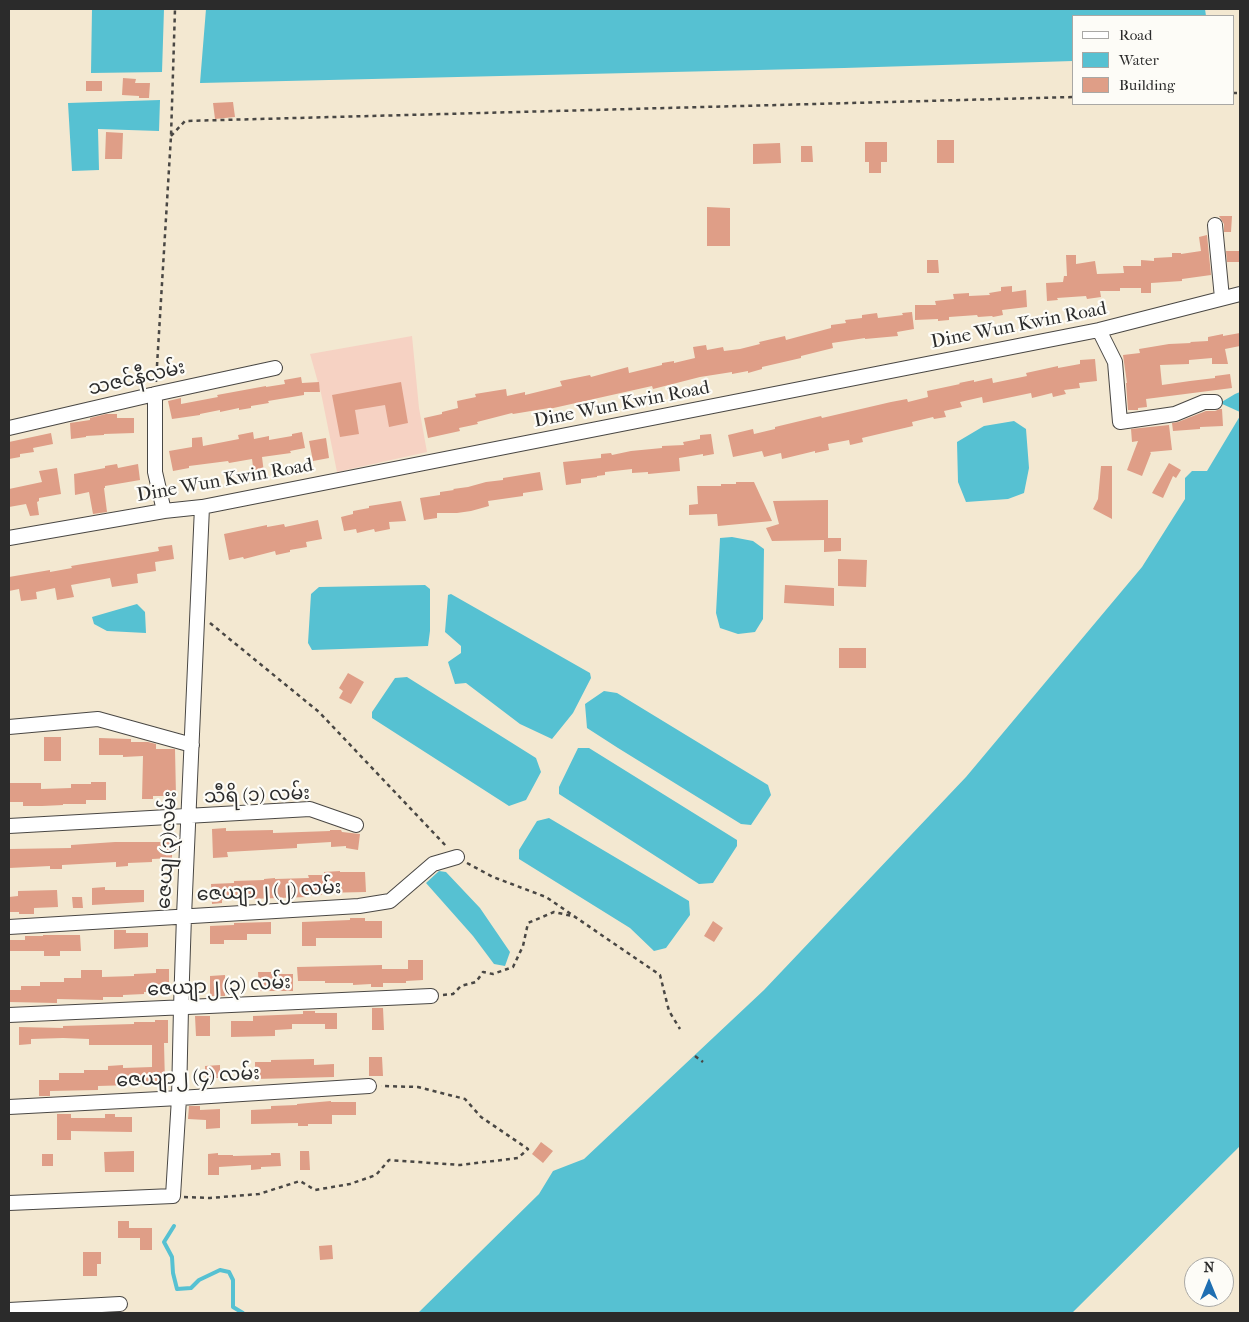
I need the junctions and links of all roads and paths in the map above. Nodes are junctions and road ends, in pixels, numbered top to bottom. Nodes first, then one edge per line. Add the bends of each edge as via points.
1 (175, 9) edge
2 (1072, 97) edge
3 (171, 136) junction
4 (1215, 225) dead end
5 (1240, 294) edge
6 (1222, 298) junction
7 (1099, 330) junction
8 (275, 368) dead end
9 (155, 394) junction
10 (1215, 402) dead end
11 (9, 428) edge
12 (202, 507) junction
13 (164, 511) junction
14 (9, 538) edge
15 (198, 612) junction
16 (9, 727) edge
17 (192, 745) junction
18 (189, 816) junction
19 (356, 825) dead end
20 (9, 826) edge
21 (457, 857) junction
22 (184, 916) junction
23 (574, 916) junction
24 (9, 927) edge
25 (431, 996) joint
26 (181, 1008) junction
27 (9, 1015) edge
28 (680, 1029) dead end
29 (695, 1056) dead end
30 (702, 1062) dead end
31 (369, 1086) joint
32 (179, 1098) junction
33 (9, 1107) edge
34 (173, 1196) junction
35 (9, 1203) edge
36 (120, 1304) dead end
37 (9, 1310) edge

1 - 3 path
2 - 3 path via 185,121
3 - 9 path
4 - 6 street
5 - 6 street, Dine Wun Kwin Road
6 - 7 street, Dine Wun Kwin Road
7 - 10 street via 1115,362 1120,422 1175,414 1204,402
7 - 12 street, Dine Wun Kwin Road
8 - 9 street, သဇင်နီလမ်း
9 - 11 street, သဇင်နီလမ်း
9 - 13 street via 155,472
12 - 13 street, Dine Wun Kwin Road
12 - 15 street, ဇေယျ (၃)လမ်း
13 - 14 street, Dine Wun Kwin Road
15 - 17 street, ဇေယျ (၃)လမ်း
15 - 21 path via 319,712
16 - 17 street via 98,719
17 - 18 street, ဇေယျ (၃)လမ်း
18 - 19 street, သီရိ (၁) လမ်း via 310,809
18 - 20 street, သီရိ (၁) လမ်း
18 - 22 street, ဇေယျ (၃)လမ်း
21 - 22 street, ဇေယျာ၂ (၂) လမ်း via 432,864 390,901 358,906
21 - 23 path via 493,877 546,897
22 - 24 street, ဇေယျာ၂ (၂) လမ်း
22 - 26 street, ဇေယျ (၃)လမ်း
23 - 25 path via 554,912 528,924 523,946 513,967 492,974 483,972 476,982 461,986 453,994
23 - 28 path via 660,975 668,1011
25 - 26 street, ဇေယျာ၂ (၃) လမ်း
26 - 27 street, ဇေယျာ၂ (၃) လမ်း
26 - 32 street, ဇေယျ (၃)လမ်း
29 - 30 path
31 - 32 street, ဇေယျာ၂ (၄) လမ်း
31 - 34 path via 418,1087 465,1099 481,1117 528,1149 518,1158 460,1165 389,1160 376,1175 350,1184 315,1190 300,1182 259,1194 210,1198
32 - 33 street, ဇေယျာ၂ (၄) လမ်း
32 - 34 street, ဇေယျ (၃)လမ်း
34 - 35 street
36 - 37 street

